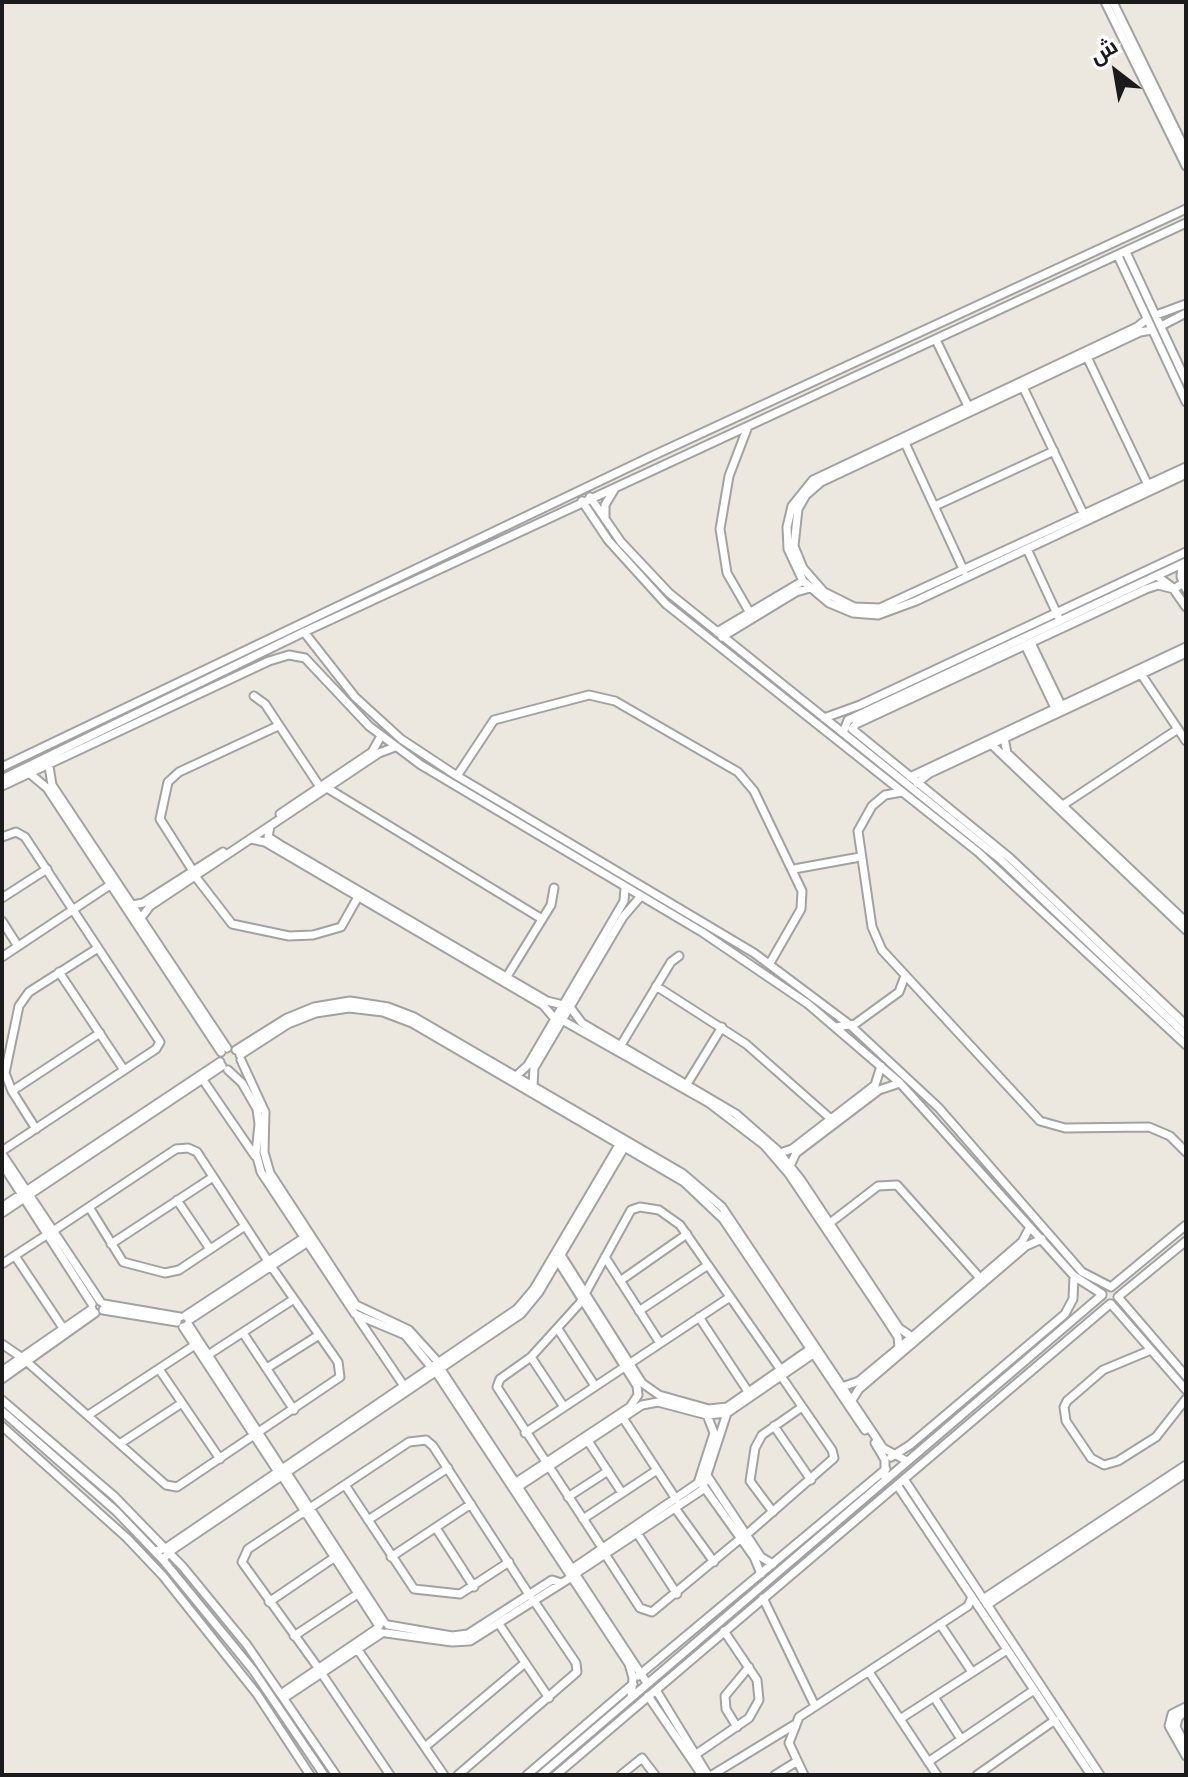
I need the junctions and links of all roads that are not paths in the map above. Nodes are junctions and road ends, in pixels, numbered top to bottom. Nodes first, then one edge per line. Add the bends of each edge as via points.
1 (1105, 2) edge
2 (1113, 2) edge
3 (1186, 151) edge
4 (1186, 166) edge
5 (1186, 200) edge
6 (1183, 210) edge
7 (1186, 223) edge
8 (1122, 254) junction
9 (1034, 279) junction
10 (1015, 287) junction
11 (1040, 291) junction
12 (1021, 301) junction
13 (1186, 304) edge
14 (1186, 313) edge
15 (1152, 317) junction
16 (1157, 328) junction
17 (936, 340) junction
18 (1087, 357) junction
19 (1069, 362) junction
20 (1186, 381) edge
21 (1023, 387) junction
22 (1186, 402) edge
23 (968, 406) junction
24 (747, 429) junction
25 (732, 435) junction
26 (905, 443) junction
27 (1054, 451) junction
28 (736, 454) junction
29 (650, 457) junction
30 (1186, 467) edge
31 (655, 470) junction
32 (1186, 474) edge
33 (1148, 485) junction
34 (617, 487) junction
35 (581, 490) junction
36 (587, 501) junction
37 (935, 506) junction
38 (1082, 518) junction
39 (605, 521) junction
40 (791, 522) junction
41 (1023, 548) junction
42 (457, 550) junction
43 (1186, 552) edge
44 (459, 560) junction
45 (435, 561) junction
46 (1184, 563) edge
47 (439, 569) junction
48 (964, 571) junction
49 (1157, 576) junction
50 (803, 581) junction
51 (1184, 586) edge
52 (810, 588) junction
53 (1174, 589) junction
54 (791, 591) junction
55 (1121, 597) junction
56 (916, 598) junction
57 (1186, 607) edge
58 (750, 613) junction
59 (1058, 617) junction
60 (304, 632) junction
61 (720, 634) junction
62 (1028, 644) junction
63 (1186, 647) edge
64 (1000, 653) junction
65 (1186, 653) edge
66 (1175, 655) junction
67 (323, 659) junction
68 (316, 667) junction
69 (1141, 674) junction
70 (254, 696) dead end
71 (148, 697) junction
72 (159, 701) junction
73 (1058, 707) junction
74 (862, 709) junction
75 (113, 714) junction
76 (824, 718) junction
77 (123, 719) junction
78 (278, 726) junction
79 (1178, 729) junction
80 (843, 733) junction
81 (381, 736) junction
82 (1004, 738) junction
83 (1186, 741) edge
84 (991, 744) junction
85 (395, 747) junction
86 (1008, 757) junction
87 (49, 760) junction
88 (365, 760) junction
89 (2, 767) edge
90 (25, 771) junction
91 (457, 776) junction
92 (2, 779) edge
93 (886, 779) junction
94 (914, 780) junction
95 (2, 786) edge
96 (324, 788) junction
97 (484, 792) junction
98 (902, 792) junction
99 (885, 795) junction
100 (478, 800) junction
101 (1063, 805) junction
102 (934, 811) junction
103 (945, 820) junction
104 (270, 826) junction
105 (2, 837) edge
106 (251, 839) junction
107 (277, 847) junction
108 (860, 857) junction
109 (47, 869) junction
110 (794, 869) junction
111 (194, 874) junction
112 (1137, 879) junction
113 (109, 883) junction
114 (625, 887) junction
115 (554, 888) dead end
116 (641, 896) junction
117 (358, 897) junction
118 (2, 898) edge
119 (154, 899) junction
120 (133, 905) junction
121 (677, 905) junction
122 (72, 908) junction
123 (671, 914) junction
124 (620, 915) junction
125 (141, 918) junction
126 (542, 919) junction
127 (2, 921) edge
128 (1186, 922) edge
129 (1186, 930) edge
130 (28, 937) junction
131 (16, 943) junction
132 (98, 948) junction
133 (2, 955) edge
134 (679, 956) dead end
135 (770, 963) junction
136 (59, 972) junction
137 (905, 976) junction
138 (506, 978) junction
139 (656, 986) junction
140 (542, 1002) junction
141 (566, 1006) junction
142 (559, 1020) junction
143 (581, 1025) junction
144 (853, 1025) junction
145 (1186, 1025) edge
146 (722, 1027) junction
147 (836, 1027) junction
148 (100, 1033) junction
149 (437, 1034) junction
150 (1186, 1035) edge
151 (849, 1038) junction
152 (621, 1045) junction
153 (1186, 1045) edge
154 (224, 1050) junction
155 (239, 1055) junction
156 (223, 1066) junction
157 (881, 1066) junction
158 (531, 1067) junction
159 (124, 1070) junction
160 (516, 1076) junction
161 (203, 1080) junction
162 (900, 1083) junction
163 (687, 1084) junction
164 (533, 1086) junction
165 (874, 1090) junction
166 (12, 1091) junction
167 (697, 1093) junction
168 (831, 1119) junction
169 (36, 1129) junction
170 (622, 1146) junction
171 (799, 1147) junction
172 (1186, 1152) edge
173 (2, 1153) edge
174 (780, 1153) junction
175 (256, 1158) junction
176 (2, 1164) edge
177 (790, 1166) junction
178 (680, 1176) junction
179 (213, 1177) junction
180 (25, 1194) junction
181 (177, 1200) junction
182 (2, 1207) edge
183 (89, 1207) junction
184 (291, 1212) junction
185 (2, 1213) edge
186 (830, 1223) junction
187 (1186, 1225) edge
188 (245, 1226) junction
189 (1030, 1227) junction
190 (50, 1232) junction
191 (687, 1234) junction
192 (1042, 1239) junction
193 (306, 1240) junction
194 (1186, 1241) edge
195 (111, 1244) junction
196 (1024, 1244) junction
197 (210, 1249) junction
198 (15, 1256) junction
199 (605, 1257) junction
200 (560, 1258) junction
201 (2, 1264) edge
202 (270, 1264) junction
203 (708, 1265) junction
204 (1074, 1276) junction
205 (980, 1278) junction
206 (620, 1281) junction
207 (338, 1283) junction
208 (1111, 1287) junction
209 (1102, 1295) junction
210 (584, 1296) junction
211 (730, 1297) junction
212 (1118, 1297) junction
213 (294, 1299) junction
214 (782, 1301) junction
215 (1110, 1304) junction
216 (98, 1307) junction
217 (639, 1311) junction
218 (355, 1314) junction
219 (699, 1317) junction
220 (1138, 1319) junction
221 (184, 1321) junction
222 (1130, 1326) junction
223 (63, 1328) junction
224 (558, 1329) junction
225 (897, 1329) junction
226 (243, 1333) junction
227 (319, 1335) junction
228 (912, 1337) junction
229 (660, 1343) junction
230 (2, 1344) edge
231 (195, 1345) junction
232 (899, 1348) junction
233 (1151, 1350) junction
234 (811, 1351) junction
235 (208, 1355) junction
236 (531, 1357) junction
237 (24, 1359) junction
238 (627, 1365) junction
239 (267, 1368) junction
240 (437, 1368) junction
241 (159, 1369) junction
242 (2, 1371) edge
243 (781, 1373) junction
244 (1186, 1376) edge
245 (2, 1379) edge
246 (861, 1384) junction
247 (404, 1386) junction
248 (595, 1386) junction
249 (842, 1387) junction
250 (1186, 1390) edge
251 (749, 1393) junction
252 (1186, 1399) edge
253 (2, 1400) edge
254 (852, 1400) junction
255 (182, 1403) junction
256 (564, 1407) junction
257 (802, 1407) junction
258 (294, 1410) junction
259 (2, 1411) edge
260 (727, 1413) junction
261 (90, 1414) junction
262 (707, 1415) junction
263 (623, 1418) junction
264 (2, 1426) edge
265 (774, 1426) junction
266 (525, 1433) junction
267 (257, 1435) junction
268 (588, 1441) junction
269 (121, 1443) junction
270 (894, 1456) junction
271 (220, 1459) junction
272 (907, 1461) junction
273 (886, 1464) junction
274 (547, 1465) junction
275 (1186, 1465) edge
276 (448, 1468) junction
277 (657, 1470) junction
278 (608, 1471) junction
279 (282, 1472) junction
280 (1186, 1473) edge
281 (708, 1477) junction
282 (811, 1480) junction
283 (885, 1480) junction
284 (1169, 1480) junction
285 (900, 1482) junction
286 (345, 1485) junction
287 (516, 1485) junction
288 (704, 1487) junction
289 (622, 1493) junction
290 (568, 1497) junction
291 (471, 1504) junction
292 (676, 1504) junction
293 (308, 1509) junction
294 (725, 1510) junction
295 (773, 1512) junction
296 (583, 1519) junction
297 (368, 1520) junction
298 (540, 1526) junction
299 (436, 1528) junction
300 (637, 1533) junction
301 (743, 1537) junction
302 (168, 1550) junction
303 (155, 1551) junction
304 (604, 1552) junction
305 (335, 1557) junction
306 (391, 1557) junction
307 (163, 1560) junction
308 (760, 1561) junction
309 (509, 1562) junction
310 (714, 1562) junction
311 (773, 1564) junction
312 (959, 1570) junction
313 (571, 1573) junction
314 (761, 1574) junction
315 (474, 1587) junction
316 (359, 1593) junction
317 (677, 1594) junction
318 (751, 1594) junction
319 (972, 1597) junction
320 (532, 1598) junction
321 (760, 1600) junction
322 (269, 1602) junction
323 (982, 1603) junction
324 (968, 1606) junction
325 (499, 1624) junction
326 (940, 1624) junction
327 (383, 1628) junction
328 (724, 1631) junction
329 (294, 1636) junction
330 (358, 1650) junction
331 (1007, 1650) junction
332 (525, 1663) junction
333 (749, 1667) junction
334 (320, 1672) junction
335 (869, 1672) junction
336 (972, 1672) junction
337 (637, 1674) junction
338 (647, 1683) junction
339 (633, 1684) junction
340 (656, 1690) junction
341 (1034, 1690) junction
342 (283, 1696) junction
343 (648, 1696) junction
344 (934, 1697) junction
345 (549, 1698) junction
346 (631, 1698) junction
347 (815, 1706) junction
348 (1186, 1709) edge
349 (666, 1715) junction
350 (900, 1719) junction
351 (1055, 1720) junction
352 (794, 1725) junction
353 (737, 1727) junction
354 (961, 1739) junction
355 (1073, 1741) junction
356 (1186, 1746) edge
357 (425, 1747) junction
358 (695, 1755) junction
359 (1186, 1756) edge
360 (796, 1762) junction
361 (928, 1762) junction
362 (310, 1775) edge
363 (324, 1775) edge
364 (336, 1775) edge
365 (390, 1775) edge
366 (444, 1775) edge
367 (458, 1775) edge
368 (527, 1775) edge
369 (541, 1775) edge
370 (556, 1775) edge
371 (621, 1775) edge
372 (655, 1775) edge
373 (702, 1775) edge
374 (710, 1775) edge
375 (775, 1775) edge
376 (804, 1775) edge
377 (937, 1775) edge
378 (977, 1775) edge
379 (1091, 1775) edge
380 (1100, 1775) edge

1 - 4 street
2 - 3 street
5 - 6 street
6 - 9 street
7 - 8 street
8 - 11 street
8 - 15 street
9 - 10 street
9 - 11 street
10 - 12 street
10 - 29 street
11 - 12 street
12 - 17 street
13 - 15 street
14 - 16 street
15 - 16 street
15 - 19 street
16 - 18 street
16 - 20 street
16 - 22 street
17 - 23 street
17 - 24 street
18 - 19 street
18 - 33 street
19 - 21 street
19 - 23 street
21 - 26 street
21 - 27 street
23 - 40 street via 813,480 796,498
24 - 25 street
24 - 28 street
25 - 28 street
25 - 31 street
26 - 37 street
26 - 40 street via 817,484
27 - 37 street
27 - 38 street
28 - 58 street via 721,510 720,539 730,579
29 - 31 street via 647,465
29 - 35 street
30 - 33 street
31 - 34 street
32 - 38 street
33 - 38 street
34 - 36 street
34 - 39 street via 607,500
35 - 36 street
35 - 42 street
36 - 39 street
36 - 44 street
36 - 93 street via 617,551 666,604
37 - 48 street
38 - 41 street
39 - 61 street via 652,577
40 - 50 street via 788,549
40 - 56 street via 800,562 819,588 837,600 873,609
41 - 48 street
41 - 56 street
41 - 59 street
42 - 44 street
42 - 45 street
43 - 59 street
44 - 47 street
45 - 47 street
45 - 71 street
46 - 49 street
46 - 51 street
47 - 60 street
48 - 56 street
49 - 53 street
49 - 55 street
50 - 52 street
50 - 54 street
51 - 53 street
52 - 54 street
52 - 56 street via 835,606 863,615 885,614
53 - 55 street via 1154,586
53 - 57 street
54 - 58 street
54 - 61 street
55 - 59 street
55 - 62 street
58 - 61 street
59 - 64 street
59 - 74 street
60 - 67 street
60 - 72 street
61 - 76 street
62 - 64 street
62 - 73 street
63 - 66 street
64 - 74 street
64 - 94 street via 853,726 854,733
65 - 66 street
66 - 69 street
66 - 73 street
67 - 68 street
67 - 91 street via 388,728
68 - 81 street
68 - 87 street via 302,656 281,657
69 - 79 street
69 - 82 street
70 - 78 street
71 - 72 street via 149,702
71 - 75 street
72 - 77 street
73 - 94 street
74 - 76 street
74 - 80 street via 846,721
75 - 77 street via 122,713
75 - 89 street
76 - 80 street
77 - 87 street
78 - 96 street
78 - 111 street via 168,782 160,819
79 - 83 street
79 - 101 street
80 - 102 street
81 - 85 street
81 - 88 street
82 - 84 street
82 - 86 street
84 - 86 street
84 - 94 street
85 - 88 street
85 - 100 street
86 - 101 street
86 - 112 street
87 - 90 street
87 - 120 street via 52,785
88 - 96 street
90 - 92 street
90 - 95 street
90 - 113 street via 47,788
91 - 97 street
91 - 110 street via 494,720 589,695 607,697 744,777
93 - 98 street
93 - 99 street
94 - 145 street via 1010,858
96 - 104 street
96 - 111 street
96 - 126 street
97 - 100 street
97 - 121 street
98 - 99 street
98 - 102 street
99 - 108 street via 860,824
100 - 114 street
101 - 112 street
102 - 103 street
103 - 150 street via 1020,877
103 - 153 street
104 - 106 street
104 - 107 street via 268,837
105 - 109 street via 23,835
106 - 107 street
106 - 111 street
107 - 117 street
107 - 138 street
108 - 110 street
108 - 137 street via 874,935
109 - 118 street
109 - 122 street
110 - 135 street via 802,891 801,909
111 - 117 street via 232,924 289,936 341,927
111 - 119 street
112 - 128 street
112 - 129 street
113 - 122 street
113 - 154 street
114 - 116 street
114 - 124 street
115 - 126 street
116 - 123 street
116 - 124 street
117 - 140 street
119 - 120 street
119 - 125 street
120 - 125 street
121 - 123 street
121 - 135 street
122 - 130 street
122 - 132 street
123 - 147 street via 764,972
124 - 141 street
125 - 154 street
126 - 138 street
127 - 131 street
130 - 131 street
130 - 133 street
131 - 133 street
132 - 136 street
132 - 159 street via 160,1042
134 - 139 street
135 - 144 street
136 - 148 street
136 - 166 street via 29,992 19,1006 5,1069
137 - 144 street via 899,992
137 - 172 street via 1040,1121 1065,1128 1149,1127 1170,1136
138 - 140 street
139 - 146 street
139 - 152 street
140 - 141 street
140 - 142 street
141 - 142 street
141 - 143 street
142 - 143 street
142 - 158 street
143 - 152 street
143 - 167 street
144 - 147 street
144 - 151 street
144 - 208 street via 939,1108 1082,1272
146 - 163 street
146 - 168 street
147 - 151 street
148 - 159 street
148 - 166 street
149 - 155 street via 383,1012 340,1009 295,1021
149 - 160 street
149 - 170 street
151 - 157 street
152 - 163 street
154 - 155 street
154 - 156 street
155 - 156 street via 236,1068
155 - 184 street via 265,1112 267,1168
156 - 161 street
156 - 175 street via 242,1083 257,1109
156 - 180 street
157 - 162 street
157 - 165 street
158 - 160 street
158 - 164 street
159 - 169 street
160 - 164 street
161 - 175 street
161 - 180 street
162 - 165 street
162 - 189 street
163 - 167 street
164 - 178 street
165 - 168 street
165 - 171 street
166 - 169 street
167 - 174 street via 736,1114
167 - 225 street via 781,1164
168 - 171 street
169 - 173 street
170 - 178 street
170 - 200 street
170 - 240 street via 527,1300
171 - 174 street
171 - 177 street
173 - 180 street
174 - 177 street
175 - 184 street
176 - 180 street
177 - 186 street
178 - 214 street via 717,1212
179 - 181 street
179 - 183 street via 197,1152 182,1147
179 - 188 street
180 - 182 street
180 - 185 street
180 - 190 street
181 - 195 street
181 - 197 street
183 - 190 street
183 - 195 street
184 - 193 street
184 - 207 street
186 - 205 street via 878,1186 897,1185
186 - 225 street
187 - 208 street
188 - 197 street
188 - 202 street
189 - 192 street
189 - 196 street
190 - 198 street
190 - 216 street
191 - 199 street via 664,1213 638,1207 628,1214
191 - 203 street
191 - 206 street
192 - 196 street
192 - 204 street
193 - 202 street
193 - 207 street
194 - 212 street
195 - 197 street via 128,1265 165,1273
196 - 205 street
196 - 246 street
198 - 201 street
198 - 223 street
199 - 206 street
199 - 210 street
200 - 210 street
200 - 240 street via 521,1314
202 - 213 street
202 - 221 street
203 - 211 street
203 - 217 street
204 - 209 street
204 - 270 street via 1073,1299 1065,1314
205 - 228 street
206 - 217 street
207 - 218 street
207 - 240 street via 359,1308 409,1330
208 - 209 street
208 - 212 street
209 - 215 street
209 - 272 street
210 - 224 street
210 - 238 street
211 - 219 street
211 - 243 street
212 - 215 street
212 - 220 street
213 - 226 street
213 - 227 street
214 - 234 street
214 - 249 street
215 - 222 street
215 - 285 street
216 - 221 street
216 - 223 street
216 - 237 street
217 - 229 street
218 - 240 street via 405,1335
218 - 247 street
219 - 229 street
219 - 251 street
220 - 222 street
220 - 244 street
221 - 231 street
221 - 235 street
222 - 233 street
223 - 237 street
224 - 236 street
224 - 248 street
225 - 228 street
225 - 232 street
226 - 235 street
226 - 239 street
227 - 239 street
227 - 258 street via 340,1364 341,1375
228 - 232 street
229 - 238 street
230 - 237 street
231 - 241 street
231 - 267 street
232 - 246 street
233 - 250 street
233 - 252 street via 1103,1370 1067,1401 1066,1421 1091,1458 1104,1465 1118,1461 1156,1437
234 - 243 street
234 - 273 street
235 - 267 street
236 - 256 street
236 - 266 street via 500,1379 497,1387
237 - 242 street
237 - 245 street
237 - 261 street
238 - 248 street
238 - 251 street via 651,1391 703,1407 727,1407
238 - 274 street via 638,1389 635,1403
239 - 258 street
240 - 247 street
240 - 279 street
240 - 287 street
240 - 298 street
241 - 255 street
241 - 261 street
243 - 251 street
243 - 257 street
243 - 260 street
246 - 249 street
246 - 254 street
247 - 279 street
248 - 256 street
249 - 254 street
253 - 302 street
254 - 270 street
255 - 269 street
255 - 271 street
256 - 266 street
257 - 265 street
257 - 282 street via 834,1456
258 - 267 street
259 - 303 street
260 - 262 street
260 - 281 street
261 - 269 street
262 - 263 street via 652,1402
262 - 292 street via 714,1433 702,1477
263 - 268 street
263 - 277 street
264 - 362 street via 163,1576 257,1694
265 - 282 street
265 - 295 street via 757,1441 749,1471 751,1484
266 - 274 street
267 - 271 street
267 - 279 street
268 - 274 street
268 - 278 street
269 - 271 street via 172,1487
270 - 272 street
270 - 273 street
272 - 283 street
273 - 283 street
273 - 311 street
274 - 287 street
274 - 290 street
275 - 284 street
276 - 286 street via 430,1443 416,1439
276 - 291 street
276 - 297 street
277 - 289 street
277 - 292 street
278 - 289 street
278 - 290 street
279 - 293 street
279 - 302 street
280 - 284 street
281 - 288 street
281 - 294 street
282 - 295 street
283 - 318 street
284 - 323 street
285 - 312 street
285 - 321 street
286 - 293 street
286 - 297 street
287 - 298 street
288 - 292 street
288 - 294 street
289 - 296 street
290 - 296 street
291 - 299 street
291 - 309 street
292 - 300 street
292 - 304 street
292 - 310 street
293 - 305 street
293 - 322 street via 243,1557 243,1567
293 - 327 street
294 - 301 street
295 - 301 street
296 - 304 street
297 - 306 street
298 - 313 street
299 - 306 street
299 - 315 street
300 - 304 street
300 - 317 street
301 - 308 street
301 - 310 street
302 - 303 street
302 - 307 street
302 - 342 street
303 - 307 street
304 - 313 street
304 - 317 street via 643,1610 656,1611
305 - 316 street
305 - 322 street
306 - 315 street via 418,1591 456,1595
307 - 363 street via 253,1670
308 - 311 street
308 - 314 street
309 - 315 street
309 - 320 street
310 - 317 street
311 - 314 street
312 - 319 street
312 - 323 street
313 - 320 street
313 - 337 street
314 - 337 street
316 - 327 street
316 - 329 street
318 - 321 street
318 - 338 street
319 - 323 street
319 - 324 street
320 - 325 street
320 - 327 street via 468,1634
320 - 345 street via 578,1669
321 - 328 street
321 - 347 street
322 - 329 street
323 - 324 street
323 - 331 street
323 - 355 street
324 - 326 street
325 - 327 street via 476,1639 458,1642
325 - 332 street
326 - 335 street
326 - 336 street
327 - 330 street
327 - 334 street
328 - 333 street
328 - 340 street
329 - 334 street
330 - 334 street
330 - 357 street
331 - 336 street
331 - 341 street
332 - 345 street
332 - 357 street
333 - 353 street via 759,1700
333 - 353 street via 725,1696
334 - 342 street
334 - 365 street
335 - 347 street
335 - 350 street
336 - 344 street
337 - 338 street
337 - 339 street
338 - 346 street
339 - 346 street
339 - 368 street
340 - 343 street
340 - 349 street
341 - 351 street
341 - 354 street
342 - 364 street
343 - 349 street
343 - 370 street
344 - 350 street
344 - 354 street
345 - 367 street
346 - 369 street
347 - 352 street
348 - 356 street via 1176,1727
348 - 359 street via 1172,1714 1169,1726
349 - 358 street
349 - 373 street
350 - 361 street
351 - 355 street
351 - 378 street
352 - 360 street via 789,1743
352 - 374 street
353 - 358 street
354 - 361 street
355 - 379 street
355 - 380 street
357 - 366 street
358 - 374 street
360 - 375 street
360 - 376 street
361 - 377 street
371 - 372 street via 642,1758

